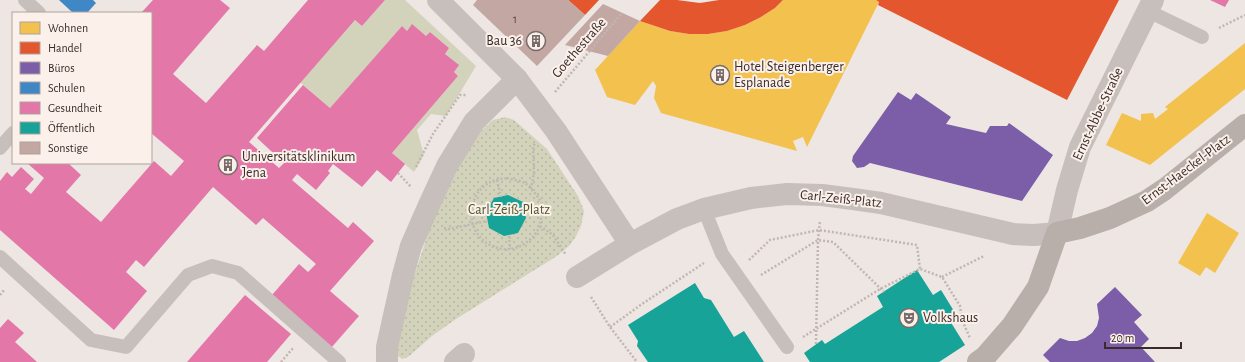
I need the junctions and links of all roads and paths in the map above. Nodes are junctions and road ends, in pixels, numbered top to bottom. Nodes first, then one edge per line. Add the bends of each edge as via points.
1 (25, 0) edge
2 (438, 0) edge
3 (1150, 6) edge
4 (38, 12) edge
5 (622, 13) dead end
6 (1245, 15) edge
7 (1202, 36) joint
8 (517, 79) junction
9 (551, 97) dead end
10 (1245, 125) edge
11 (12, 134) edge
12 (536, 140) dead end
13 (0, 148) edge
14 (497, 180) junction
15 (531, 190) junction
16 (501, 197) dead end
17 (543, 206) junction
18 (704, 209) junction
19 (525, 210) dead end
20 (488, 221) dead end
21 (820, 222) dead end
22 (473, 224) junction
23 (540, 226) junction
24 (819, 230) junction
25 (1057, 233) junction
26 (509, 236) dead end
27 (818, 240) junction
28 (630, 244) junction
29 (510, 249) junction
30 (722, 254) junction
31 (984, 256) dead end
32 (0, 257) edge
33 (920, 269) junction
34 (735, 273) junction
35 (577, 277) joint
36 (942, 277) junction
37 (743, 285) junction
38 (880, 288) junction
39 (884, 292) dead end
40 (590, 295) dead end
41 (610, 327) junction
42 (816, 328) junction
43 (816, 344) dead end
44 (787, 347) dead end
45 (976, 353) edge
46 (339, 362) edge
47 (387, 362) edge
48 (637, 362) edge

1 - 4 lane
2 - 8 street
3 - 7 lane
3 - 25 street, Ernst-Abbe-Straße via 1080,147
5 - 9 path, Goethestraße
6 - 7 path
8 - 28 street via 556,131
8 - 47 street via 474,122 447,166 429,204 411,246 403,275 387,347
10 - 25 street, Ernst-Haeckel-Platz via 1148,201 1110,218
11 - 13 lane
12 - 15 path via 533,147 534,173
14 - 15 path via 507,178 524,183
14 - 16 path
14 - 22 path via 481,188 475,197 471,209
15 - 17 path
17 - 19 path
17 - 23 path
18 - 25 street, Carl-Zeiß-Platz via 751,198 787,194 822,195 881,203 1013,234
18 - 28 street, Carl-Zeiß-Platz via 677,219
18 - 30 lane
20 - 22 path
21 - 24 path
22 - 29 path via 474,230 484,242 494,248
23 - 29 path via 529,242
23 - 35 path via 553,235
24 - 27 path
24 - 33 path via 917,245
24 - 34 path via 770,240
25 - 45 street via 1038,287 1012,326 985,357
26 - 29 path
27 - 37 path
27 - 38 path via 833,242
27 - 42 path
28 - 35 street, Carl-Zeiß-Platz
30 - 34 lane
30 - 41 path via 698,266
31 - 36 path
32 - 46 lane via 91,340 126,347 188,275 212,266 238,273
33 - 36 path
33 - 38 path
34 - 37 lane
36 - 45 path via 960,306 962,320
37 - 44 lane
38 - 39 path
38 - 42 path
40 - 41 path
41 - 48 path
42 - 43 path

